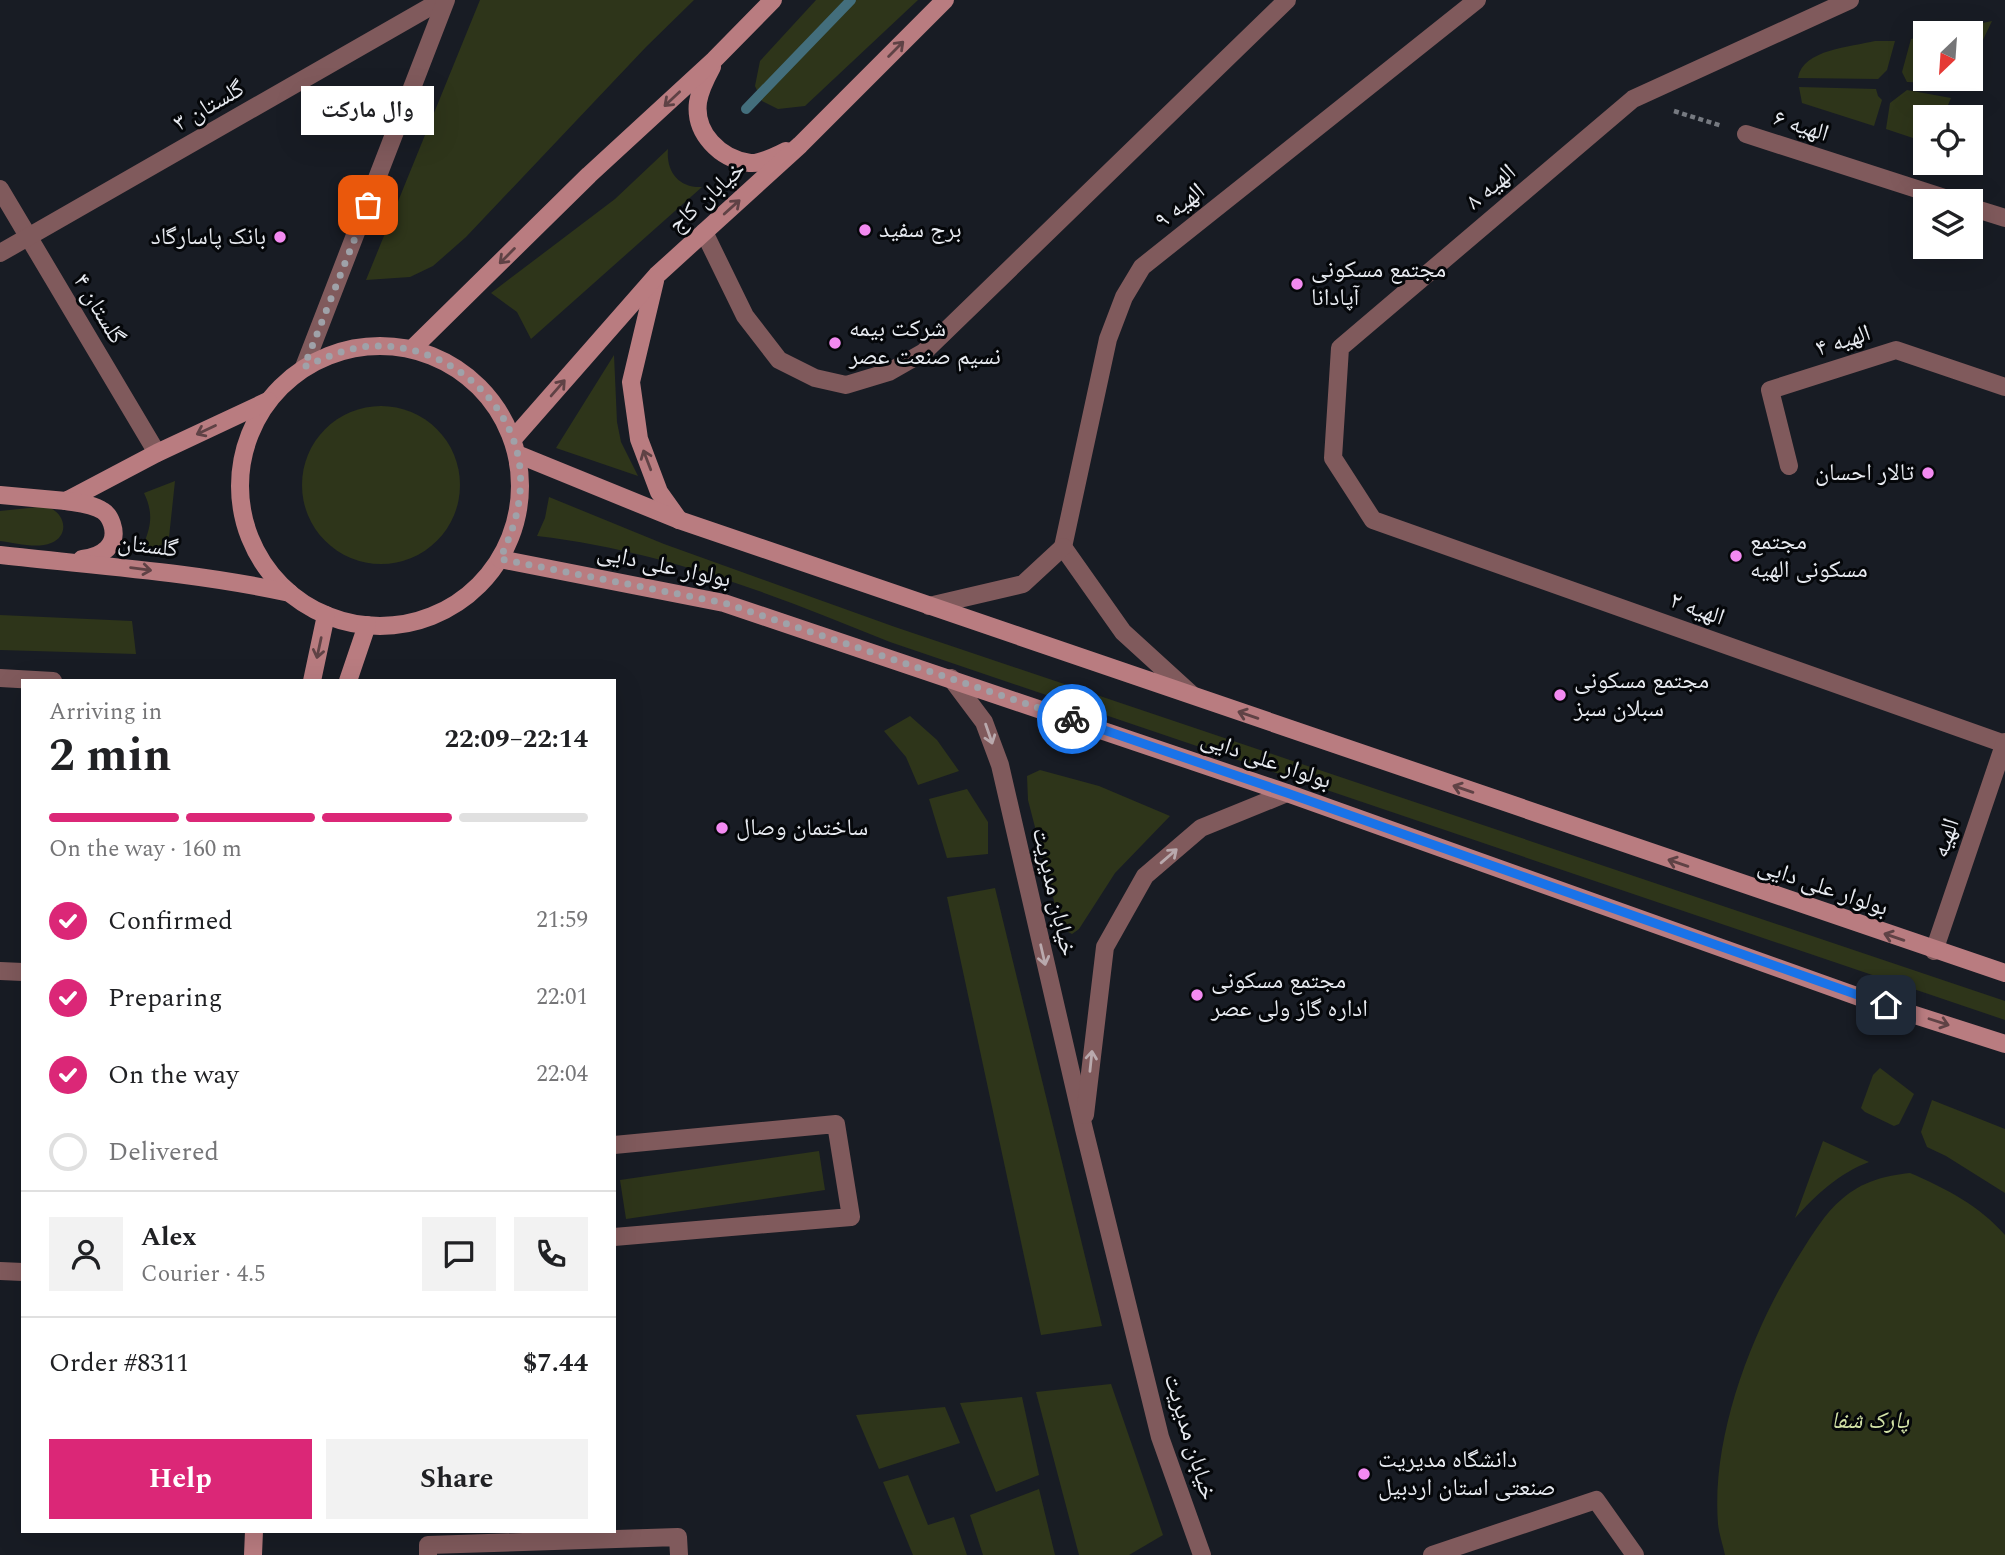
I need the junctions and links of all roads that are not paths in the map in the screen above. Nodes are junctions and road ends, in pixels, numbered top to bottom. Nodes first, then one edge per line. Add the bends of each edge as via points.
1 (444, 0) edge
2 (773, 0) edge
3 (945, 0) edge
4 (1287, 0) edge
5 (1477, 0) edge
6 (1850, 0) edge
7 (715, 60) junction
8 (1746, 134) road end
9 (800, 145) junction
10 (0, 189) edge
11 (1917, 189) edge
12 (1983, 211) edge
13 (2005, 218) edge
14 (704, 232) junction
15 (29, 238) junction
16 (0, 253) edge
17 (657, 275) junction
18 (412, 349) junction
19 (304, 367) junction
20 (2005, 387) edge
21 (268, 401) junction
22 (515, 447) junction
23 (157, 453) junction
24 (1789, 466) dead end
25 (0, 495) edge
26 (66, 501) junction
27 (679, 520) junction
28 (1373, 520) joint
29 (1063, 547) junction
30 (0, 555) edge
31 (500, 559) junction
32 (58, 562) junction
33 (290, 593) junction
34 (929, 606) junction
35 (326, 615) junction
36 (367, 625) junction
37 (0, 678) edge
38 (951, 678) junction
39 (21, 679) edge
40 (312, 679) edge
41 (349, 679) edge
42 (1193, 696) junction
43 (2005, 743) edge
44 (1287, 793) junction
45 (1934, 951) junction
46 (0, 971) edge
47 (21, 972) edge
48 (2005, 973) edge
49 (2005, 1044) edge
50 (1084, 1129) junction
51 (616, 1145) edge
52 (616, 1237) edge
53 (0, 1271) edge
54 (21, 1272) edge
55 (254, 1533) edge
56 (253, 1555) edge
57 (428, 1555) edge
58 (679, 1555) edge
59 (1202, 1555) edge
60 (1432, 1555) edge
61 (1635, 1555) edge

1 - 15 street, گلستان ۳
1 - 19 street
2 - 7 main road
9 -> 3 main road, خیابان کاج
4 - 14 street via 924,352 889,372 846,385 815,378 779,360 745,316
5 - 29 street, الهیه ۹ via 1142,267 1108,339
6 - 28 street, الهیه ۸ via 1633,99 1340,348 1333,458
7 - 9 main road via 698,105 699,124 711,143 728,156 751,163
7 -> 18 main road via 589,175
8 - 11 street, الهیه ۶
14 -> 9 main road, خیابان کاج
10 - 15 street, گلستان ۴
12 - 13 street
14 - 17 main road, خیابان کاج
15 - 16 street, گلستان ۳
15 - 23 street, گلستان ۴
22 -> 17 main road, خیابان کاج
27 -> 17 main road via 659,492 639,439 631,382
18 - 19 main road via 375,346 338,352
18 - 22 main road via 463,372 484,391 501,414
19 - 21 main road
20 - 24 street, الهیه ۴ via 1896,350 1770,390
21 -> 23 main road
21 - 33 main road via 247,438 239,480 244,522 261,561
22 - 27 main road, بولوار علی دایی
22 - 31 main road via 521,490 515,525
23 - 26 main road
25 - 26 main road
26 - 32 main road via 101,509 109,515 114,534 111,544 96,557
27 - 34 main road, بولوار علی دایی
28 - 43 street, الهیه ۲
29 - 34 street via 1023,584
29 - 42 street via 1122,632
30 - 32 main road, گلستان
31 - 36 main road via 476,589 444,611 406,624
31 - 38 main road, بولوار علی دایی via 724,603
32 -> 33 main road, گلستان via 133,568
33 - 35 main road
34 - 42 main road, بولوار علی دایی
35 - 36 main road
35 -> 40 main road
36 - 41 main road
37 - 39 street
38 - 44 main road, بولوار علی دایی
38 -> 50 street, خیابان مدیریت via 985,722 1000,765
45 -> 42 main road, بولوار علی دایی
43 - 45 street, الهیه
44 -> 49 main road, بولوار علی دایی
50 -> 44 street, خیابان مدیریت via 1105,947 1145,876 1201,828
45 - 48 main road, بولوار علی دایی
46 - 47 street
50 - 59 street, خیابان مدیریت via 1160,1437
51 - 52 street via 836,1124 851,1217
53 - 54 street
55 - 56 main road
57 - 58 street via 428,1545 678,1536
60 - 61 street via 1596,1500

